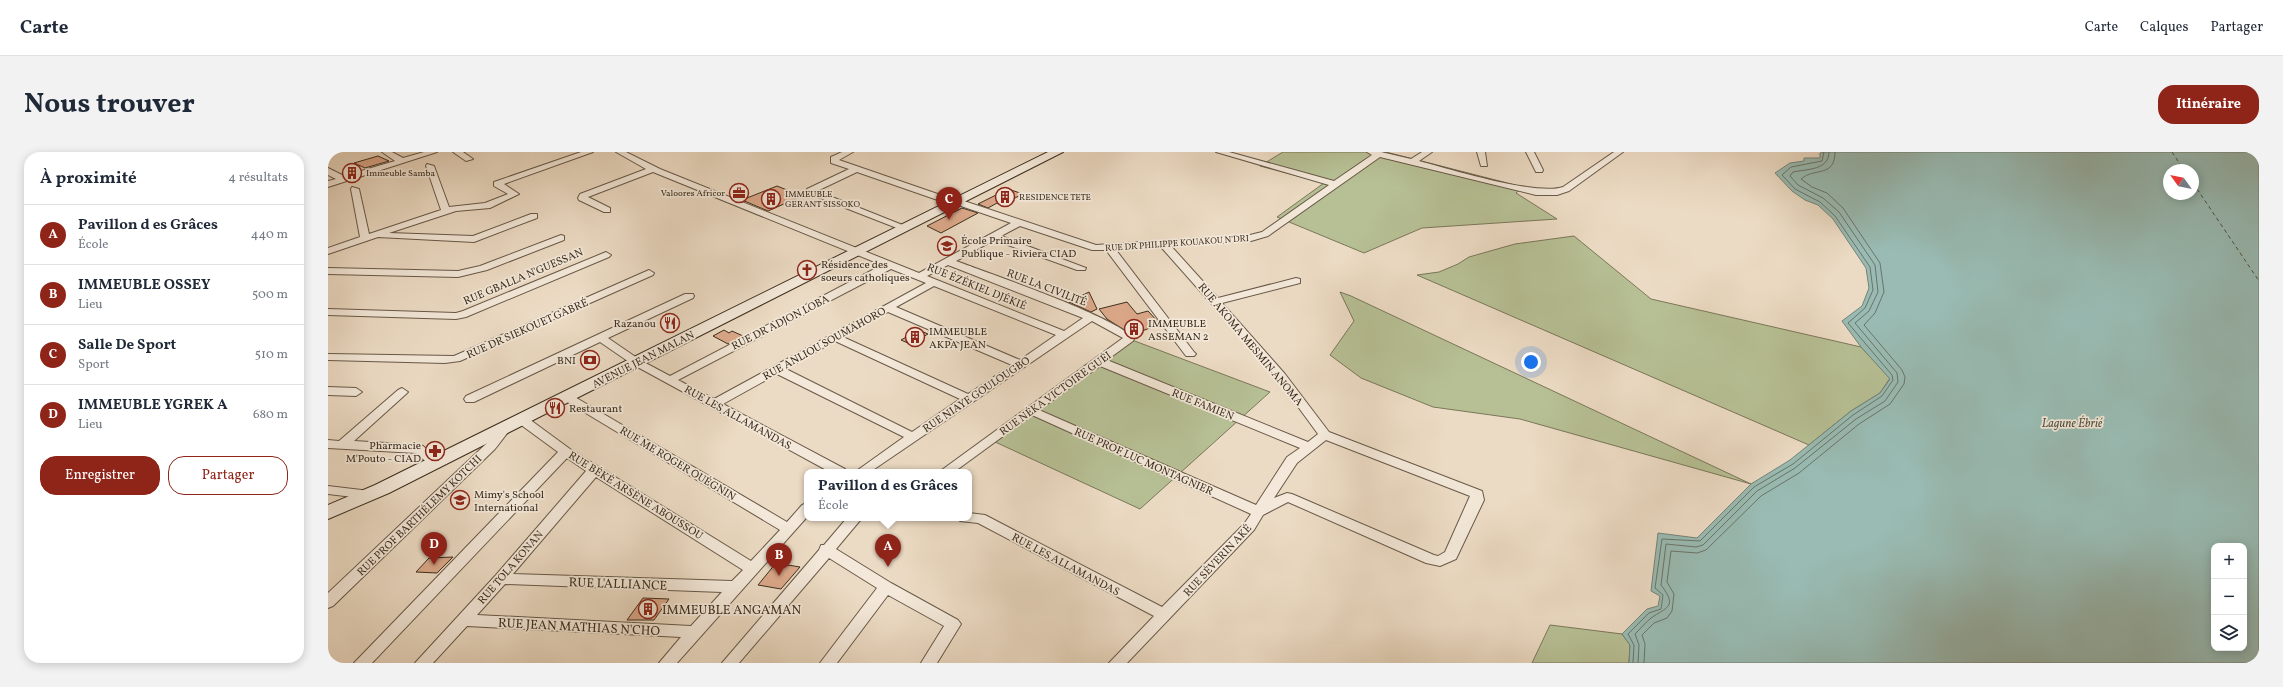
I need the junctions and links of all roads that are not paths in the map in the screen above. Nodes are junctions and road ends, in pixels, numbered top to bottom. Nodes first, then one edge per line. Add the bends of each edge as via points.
1 (386, 152) edge
2 (433, 152) edge
3 (457, 152) edge
4 (589, 152) edge
5 (620, 152) edge
6 (848, 152) edge
7 (1057, 152) edge
8 (1220, 152) edge
9 (1428, 152) edge
10 (1480, 152) edge
11 (1530, 152) edge
12 (1619, 152) edge
13 (1374, 153) edge
14 (469, 159) dead end
15 (402, 161) junction
16 (1412, 162) junction
17 (1484, 164) dead end
18 (430, 166) dead end
19 (653, 169) junction
20 (856, 169) junction
21 (1539, 170) dead end
22 (328, 171) edge
23 (342, 179) junction
24 (328, 184) edge
25 (1335, 184) junction
26 (355, 189) dead end
27 (957, 203) junction
28 (607, 210) dead end
29 (446, 211) junction
30 (534, 216) dead end
31 (1018, 223) junction
32 (906, 228) junction
33 (369, 237) junction
34 (994, 237) junction
35 (561, 238) dead end
36 (1164, 244) junction
37 (1109, 247) junction
38 (328, 251) edge
39 (858, 251) junction
40 (606, 255) dead end
41 (948, 261) junction
42 (890, 265) junction
43 (1081, 268) dead end
44 (328, 271) edge
45 (649, 273) dead end
46 (920, 276) junction
47 (1296, 281) dead end
48 (934, 282) junction
49 (689, 296) dead end
50 (1215, 302) junction
51 (888, 308) junction
52 (328, 312) edge
53 (1091, 317) junction
54 (1065, 334) junction
55 (835, 337) junction
56 (601, 338) junction
57 (1190, 354) dead end
58 (328, 357) edge
59 (1098, 361) junction
60 (636, 362) junction
61 (1020, 364) junction
62 (777, 369) junction
63 (670, 380) junction
64 (328, 391) edge
65 (356, 392) dead end
66 (402, 392) dead end
67 (568, 397) junction
68 (470, 399) dead end
69 (969, 399) junction
70 (714, 404) junction
71 (1030, 410) junction
72 (514, 422) junction
73 (1325, 435) junction
74 (913, 437) junction
75 (328, 444) edge
76 (342, 445) junction
77 (1307, 446) junction
78 (566, 452) junction
79 (436, 462) junction
80 (595, 469) junction
81 (834, 469) edge
82 (865, 469) edge
83 (949, 469) edge
84 (328, 490) edge
85 (370, 495) junction
86 (344, 506) junction
87 (328, 512) edge
88 (804, 512) edge
89 (1259, 512) junction
90 (972, 518) edge
91 (328, 520) edge
92 (852, 521) edge
93 (789, 529) junction
94 (826, 549) junction
95 (752, 569) junction
96 (501, 579) junction
97 (736, 587) junction
98 (886, 587) junction
99 (328, 602) edge
100 (1165, 616) junction
101 (463, 620) junction
102 (696, 632) junction
103 (362, 663) edge
104 (423, 663) edge
105 (667, 663) edge
106 (730, 663) edge
107 (828, 663) edge
108 (929, 663) edge
109 (1117, 663) edge

1 - 15 street
2 - 15 street
3 - 14 street
4 - 29 street via 497,184 515,194 487,206
5 - 19 street, RUE ÉZÉKIEL DJÉKIÉ
6 - 20 street, RUE DR PHILIPPE KOUAKOU N'DRI via 834,161
7 - 27 main road, AVENUE JEAN MALAN
8 - 25 street
9 - 16 street
10 - 17 street
11 - 21 street
12 - 16 street via 1566,189 1546,193
13 - 16 street
13 - 25 street, RUE DR PHILIPPE KOUAKOU N'DRI
15 - 23 street
18 - 29 street
19 - 28 street via 582,196
19 - 39 street, RUE ÉZÉKIEL DJÉKIÉ
20 - 27 street, RUE DR PHILIPPE KOUAKOU N'DRI
20 - 32 street via 810,191
22 - 23 street
23 - 24 street
25 - 36 street, RUE DR PHILIPPE KOUAKOU N'DRI via 1265,234 1251,238
26 - 33 street
27 - 31 street, RUE DR PHILIPPE KOUAKOU N'DRI
27 - 32 main road, AVENUE JEAN MALAN
29 - 33 street
30 - 33 street via 474,239
31 - 34 street
31 - 37 street, RUE DR PHILIPPE KOUAKOU N'DRI via 1095,248
32 - 39 main road, AVENUE JEAN MALAN
33 - 38 street
34 - 41 street
34 - 43 street
35 - 44 street via 483,268 458,274
36 - 37 street, RUE DR PHILIPPE KOUAKOU N'DRI
36 - 50 street, RUE AKOMA MESMIN ANOMA
37 - 57 street
39 - 42 street, RUE ÉZÉKIEL DJÉKIÉ
39 - 60 main road, AVENUE JEAN MALAN
40 - 52 street, RUE GBALLA N'GUESSAN via 466,314 456,316
41 - 46 street
41 - 53 street, RUE LA CIVILITÉ
42 - 46 street, RUE ÉZÉKIEL DJÉKIÉ
42 - 63 street, RUE DR ADJON LOBA
45 - 58 street, RUE DR SIEKOUET GABRÉ via 456,359
46 - 48 street, RUE ÉZÉKIEL DJÉKIÉ
47 - 50 street
48 - 51 street, RUE ANLIOU SOUMAHORO
48 - 54 street, RUE ÉZÉKIEL DJÉKIÉ
49 - 56 street
50 - 73 street, RUE AKOMA MESMIN ANOMA via 1281,376
51 - 55 street, RUE ANLIOU SOUMAHORO
51 - 61 street
53 - 54 street, RUE NIAYE GOULOUGBO
53 - 59 street, RUE NÉKA VICTOIRE GUÉI via 1129,339
54 - 61 street, RUE NIAYE GOULOUGBO
55 - 62 street, RUE ANLIOU SOUMAHORO
55 - 69 street
56 - 60 street, RUE LES ALLAMANDAS
56 - 68 street
59 - 71 street, RUE NÉKA VICTOIRE GUÉI
59 - 77 street, RUE FAMIEN
60 - 63 street, RUE LES ALLAMANDAS
60 - 67 main road, AVENUE JEAN MALAN
61 - 69 street, RUE NIAYE GOULOUGBO
62 - 70 street, RUE ANLIOU SOUMAHORO
62 - 74 street
63 - 70 street, RUE LES ALLAMANDAS
64 - 65 street
66 - 76 street
67 - 72 main road, AVENUE JEAN MALAN
67 - 93 street, RUE ME ROGER OUÉGNIN
69 - 74 street, RUE NIAYE GOULOUGBO
70 - 81 street, RUE LES ALLAMANDAS
71 - 83 street, RUE NÉKA VICTOIRE GUÉI
71 - 89 street, RUE PROF LUC MONTAGNIER
72 - 78 street, RUE BÉKÉ ARSÈNE ABOUSSOU
72 - 79 main road, AVENUE JEAN MALAN
72 - 99 street, RUE PROF BARTHÉLEMY KOTCHI
73 - 77 street, RUE SÉVERIN AKÉ
73 - 89 street via 1477,494 1477,500 1451,555 1440,561 1431,559 1287,497
74 - 82 street, RUE NIAYE GOULOUGBO
75 - 76 street
76 - 79 street via 419,449
77 - 89 street, RUE SÉVERIN AKÉ via 1292,460
78 - 80 street, RUE BÉKÉ ARSÈNE ABOUSSOU
78 - 103 street
79 - 85 main road, AVENUE JEAN MALAN
80 - 95 street, RUE BÉKÉ ARSÈNE ABOUSSOU
80 - 96 street, RUE TOLA KONAN
84 - 85 street
85 - 86 main road, AVENUE JEAN MALAN
86 - 87 main road, AVENUE JEAN MALAN
86 - 91 street
88 - 93 street
89 - 100 street, RUE SÉVERIN AKÉ via 1249,528
90 - 100 street, RUE LES ALLAMANDAS via 980,518
92 - 94 street
93 - 95 street
94 - 98 street
94 - 106 street
95 - 97 street
96 - 97 street, RUE L'ALLIANCE
96 - 101 street, RUE TOLA KONAN
97 - 102 street
98 - 107 street
98 - 108 street via 952,624
100 - 109 street, RUE SÉVERIN AKÉ
101 - 102 street, RUE JEAN MATHIAS N'CHO
101 - 104 street, RUE TOLA KONAN
102 - 105 street

